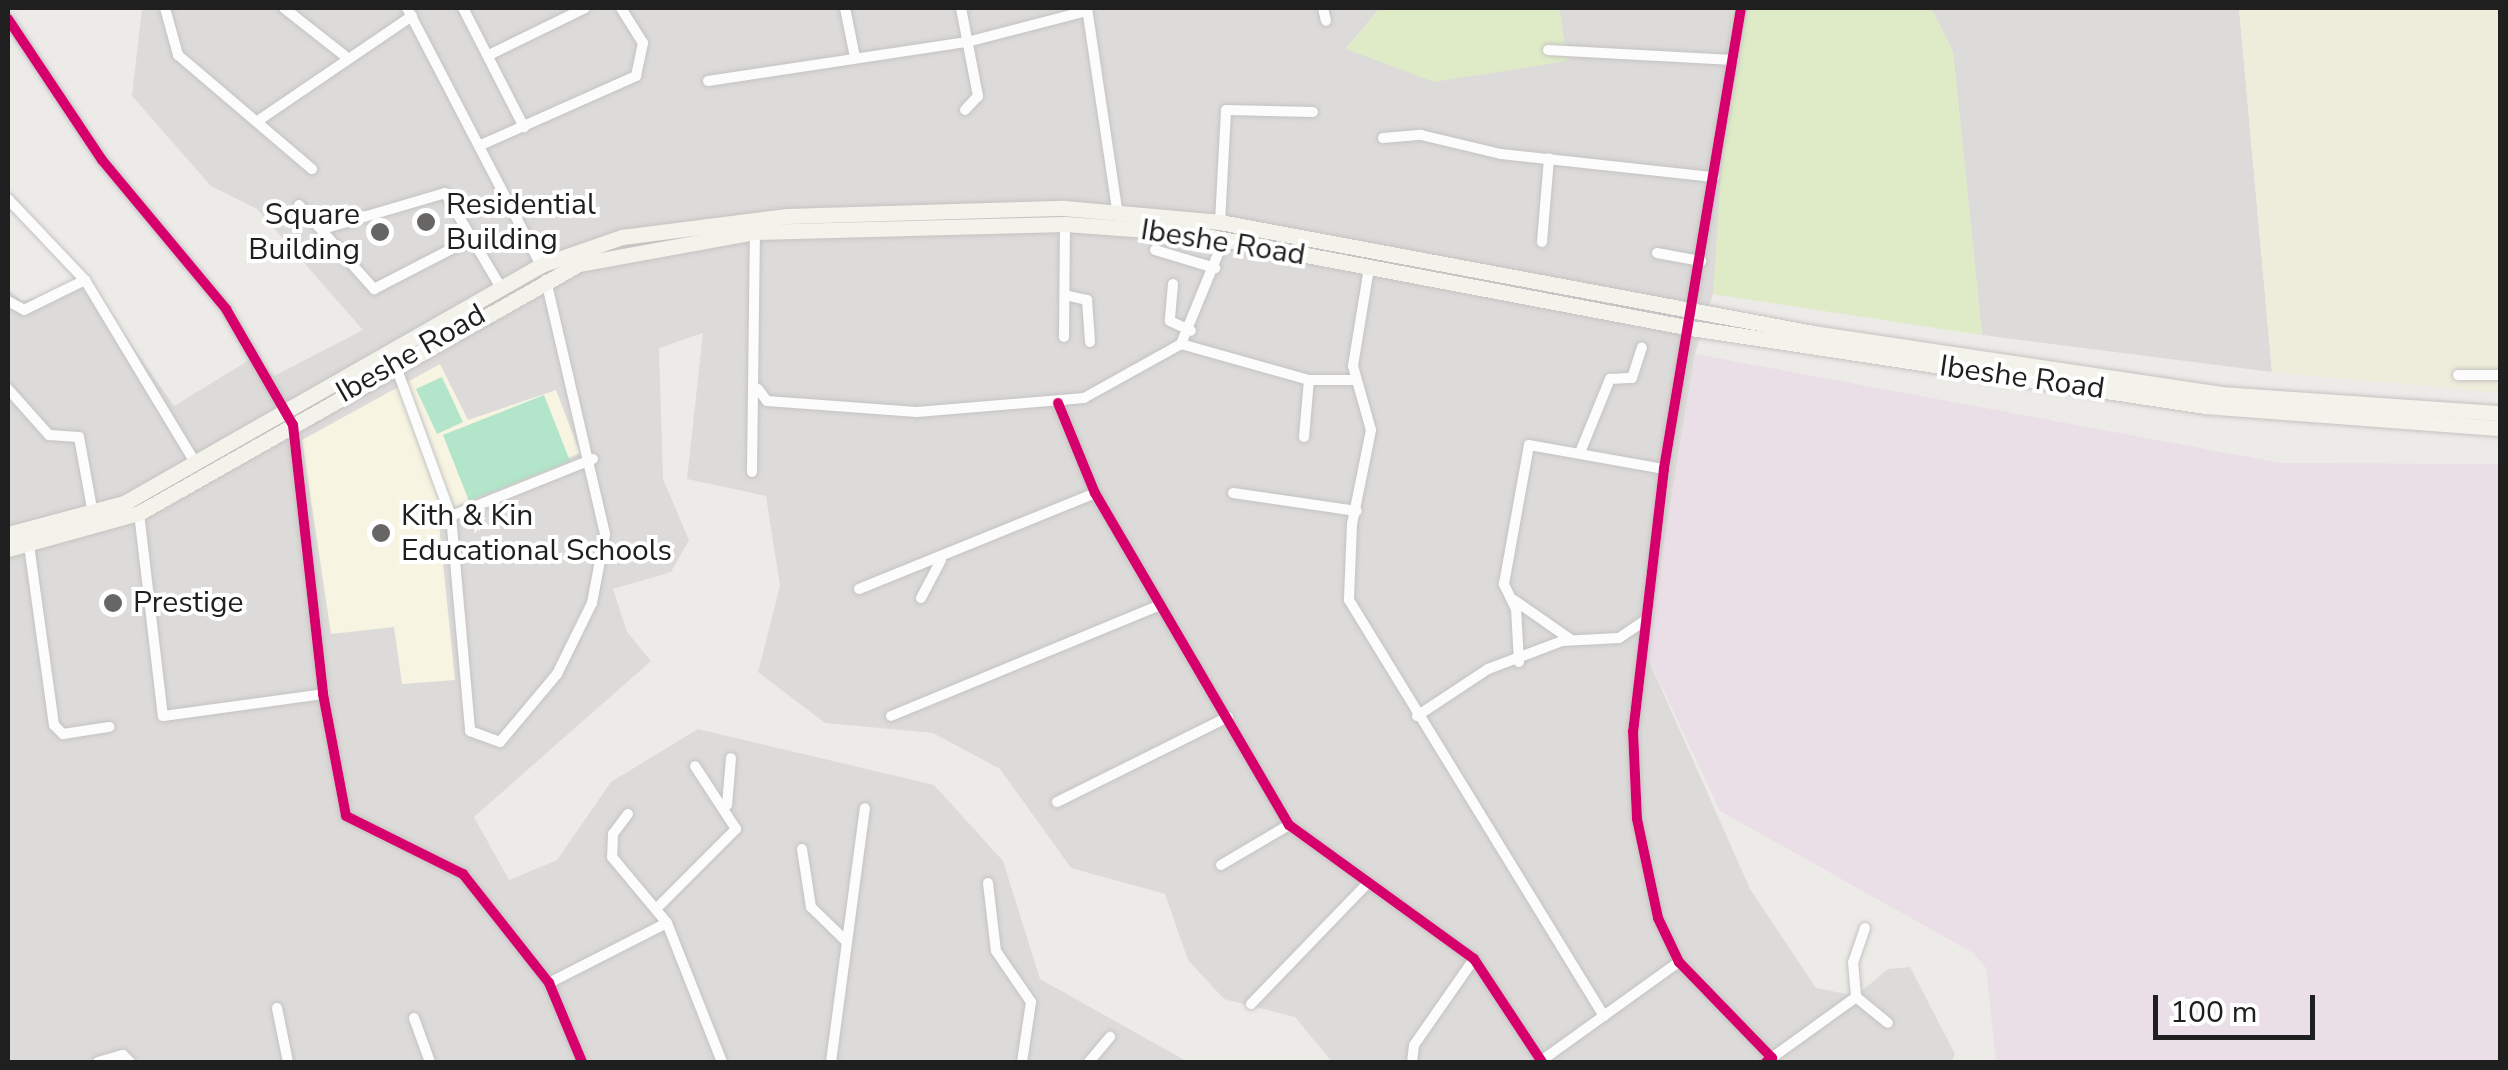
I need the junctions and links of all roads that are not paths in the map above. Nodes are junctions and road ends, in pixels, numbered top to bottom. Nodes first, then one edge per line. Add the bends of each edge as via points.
1 (164, 8) edge
2 (284, 8) edge
3 (463, 8) edge
4 (584, 8) edge
5 (621, 8) edge
6 (844, 8) edge
7 (962, 8) edge
8 (1323, 8) edge
9 (1741, 8) edge
10 (1087, 9) edge
11 (410, 12) edge
12 (8, 19) edge
13 (1326, 21) dead end
14 (967, 42) junction
15 (1548, 50) dead end
16 (489, 55) junction
17 (345, 56) junction
18 (855, 57) junction
19 (1733, 60) junction
20 (708, 81) dead end
21 (964, 110) dead end
22 (1313, 112) dead end
23 (259, 120) junction
24 (524, 127) junction
25 (1383, 138) dead end
26 (480, 145) junction
27 (1549, 158) junction
28 (312, 169) dead end
29 (1714, 177) junction
30 (8, 199) edge
31 (299, 205) dead end
32 (1118, 219) junction
33 (1065, 224) junction
34 (324, 230) junction
35 (1222, 231) junction
36 (755, 232) junction
37 (472, 239) junction
38 (1542, 242) dead end
39 (1156, 250) dead end
40 (1657, 252) dead end
41 (1701, 261) junction
42 (1216, 268) junction
43 (1369, 268) junction
44 (543, 272) junction
45 (85, 280) junction
46 (1173, 284) dead end
47 (500, 286) junction
48 (1065, 296) junction
49 (8, 302) edge
50 (1692, 321) junction
51 (1191, 331) junction
52 (1064, 336) dead end
53 (1090, 342) dead end
54 (1181, 344) junction
55 (1642, 348) dead end
56 (394, 362) junction
57 (2458, 374) dead end
58 (2500, 375) edge
59 (1310, 380) junction
60 (1353, 380) junction
61 (8, 389) edge
62 (758, 389) junction
63 (1058, 403) junction
64 (2500, 413) edge
65 (289, 418) junction
66 (2500, 428) edge
67 (1304, 437) dead end
68 (1581, 450) junction
69 (593, 459) junction
70 (195, 462) junction
71 (1664, 469) junction
72 (752, 472) dead end
73 (1095, 493) junction
74 (1233, 493) dead end
75 (1357, 512) junction
76 (139, 513) junction
77 (93, 515) junction
78 (451, 516) junction
79 (8, 534) edge
80 (29, 546) junction
81 (8, 549) edge
82 (941, 559) junction
83 (859, 589) dead end
84 (1510, 596) junction
85 (921, 598) dead end
86 (1160, 605) junction
87 (1644, 622) junction
88 (1573, 640) junction
89 (1519, 662) junction
90 (323, 694) junction
91 (890, 716) dead end
92 (1416, 716) junction
93 (1228, 717) junction
94 (110, 727) dead end
95 (731, 758) dead end
96 (695, 766) dead end
97 (1056, 802) dead end
98 (728, 804) junction
99 (864, 808) dead end
100 (628, 814) dead end
101 (1289, 826) junction
102 (802, 849) dead end
103 (1221, 866) dead end
104 (1368, 883) junction
105 (988, 884) dead end
106 (657, 908) junction
107 (667, 924) junction
108 (1865, 928) dead end
109 (847, 942) junction
110 (1474, 959) junction
111 (1680, 962) junction
112 (549, 984) junction
113 (1856, 996) junction
114 (1251, 1004) dead end
115 (277, 1008) dead end
116 (1604, 1016) junction
117 (414, 1018) dead end
118 (1888, 1023) dead end
119 (1110, 1037) dead end
120 (1769, 1060) edge
121 (98, 1062) edge
122 (130, 1062) edge
123 (288, 1062) edge
124 (430, 1062) edge
125 (582, 1062) edge
126 (722, 1062) edge
127 (831, 1062) edge
128 (1022, 1062) edge
129 (1089, 1062) edge
130 (1412, 1062) edge
131 (1541, 1062) edge

1 - 23 street via 178,55
2 - 17 street
3 - 16 street
4 - 16 street
5 - 24 street via 643,42 636,76
6 - 18 street
7 - 14 street
8 - 13 street
9 - 19 street
10 - 14 street
10 - 32 street
11 - 17 street
11 - 26 street
12 - 65 street via 102,160 226,309
14 - 18 street
14 - 21 street via 978,96
15 - 19 street
16 - 24 street
17 - 23 street
18 - 20 street
19 - 29 street
22 - 35 street via 1226,110
23 - 28 street
24 - 26 street
25 - 27 street via 1421,135
26 - 44 street
27 - 29 street
27 - 38 street
29 - 41 street
30 - 45 street
31 - 34 street
32 - 33 main road, Ibeshe Road
32 - 35 main road, Ibeshe Road
32 - 44 main road, Ibeshe Road via 959,208 698,224
33 - 36 main road, Ibeshe Road
33 - 48 street
34 - 37 street via 445,193
34 - 37 street via 374,289
35 - 42 street
35 - 43 main road, Ibeshe Road
35 - 50 main road, Ibeshe Road
36 - 44 main road, Ibeshe Road via 628,250
36 - 62 street
37 - 47 street
39 - 42 street
40 - 41 street
41 - 50 street
42 - 51 street
43 - 50 main road, Ibeshe Road
43 - 60 street
44 - 47 main road, Ibeshe Road
44 - 56 main road, Ibeshe Road
44 - 69 street
45 - 49 street via 24,310
45 - 70 street
46 - 51 street via 1170,321
47 - 65 main road, Ibeshe Road
48 - 52 street
48 - 53 street via 1087,300
50 - 64 main road, Ibeshe Road via 2220,394
50 - 66 main road, Ibeshe Road via 2205,406
50 - 71 street
51 - 54 street
54 - 59 street
54 - 63 street via 1108,390
55 - 68 street via 1632,378 1610,379
56 - 65 main road, Ibeshe Road
56 - 78 street
57 - 58 street
59 - 60 street
59 - 67 street
60 - 75 street via 1371,430
61 - 77 street via 48,435 79,436
62 - 63 street via 767,400 863,410
62 - 72 street
63 - 73 street
65 - 70 main road, Ibeshe Road
65 - 76 main road, Ibeshe Road
65 - 90 street
68 - 71 street
68 - 84 street via 1536,442 1526,452 1504,584
69 - 78 street
69 - 78 street via 605,534 592,602 557,674 500,742 470,730
70 - 77 main road, Ibeshe Road
71 - 87 street
73 - 82 street
73 - 86 street
74 - 75 street
75 - 92 street via 1349,600
76 - 80 main road, Ibeshe Road
76 - 90 street via 164,716
77 - 79 main road, Ibeshe Road
80 - 81 main road, Ibeshe Road
80 - 94 street via 54,725 63,734
82 - 83 street
82 - 85 street
84 - 88 street
84 - 89 street
86 - 91 street
86 - 93 street
87 - 88 street via 1619,638
87 - 111 street via 1632,731 1636,819 1658,918
88 - 89 street
89 - 92 street via 1488,669
90 - 112 street via 346,816 462,874
92 - 116 street
93 - 97 street
93 - 101 street
95 - 98 street
96 - 98 street
98 - 106 street via 733,838 677,880
99 - 109 street
100 - 106 street via 612,834 612,857
101 - 103 street
101 - 104 street
102 - 109 street via 811,907
104 - 110 street
104 - 114 street
105 - 128 street via 996,951 1031,1002
106 - 107 street
107 - 112 street
107 - 126 street
108 - 113 street via 1853,962
109 - 127 street
110 - 130 street via 1414,1045
110 - 131 street
111 - 116 street
111 - 120 street
112 - 125 street
113 - 118 street
113 - 120 street
115 - 123 street
116 - 131 street
117 - 124 street
119 - 129 street
121 - 122 street via 123,1055

